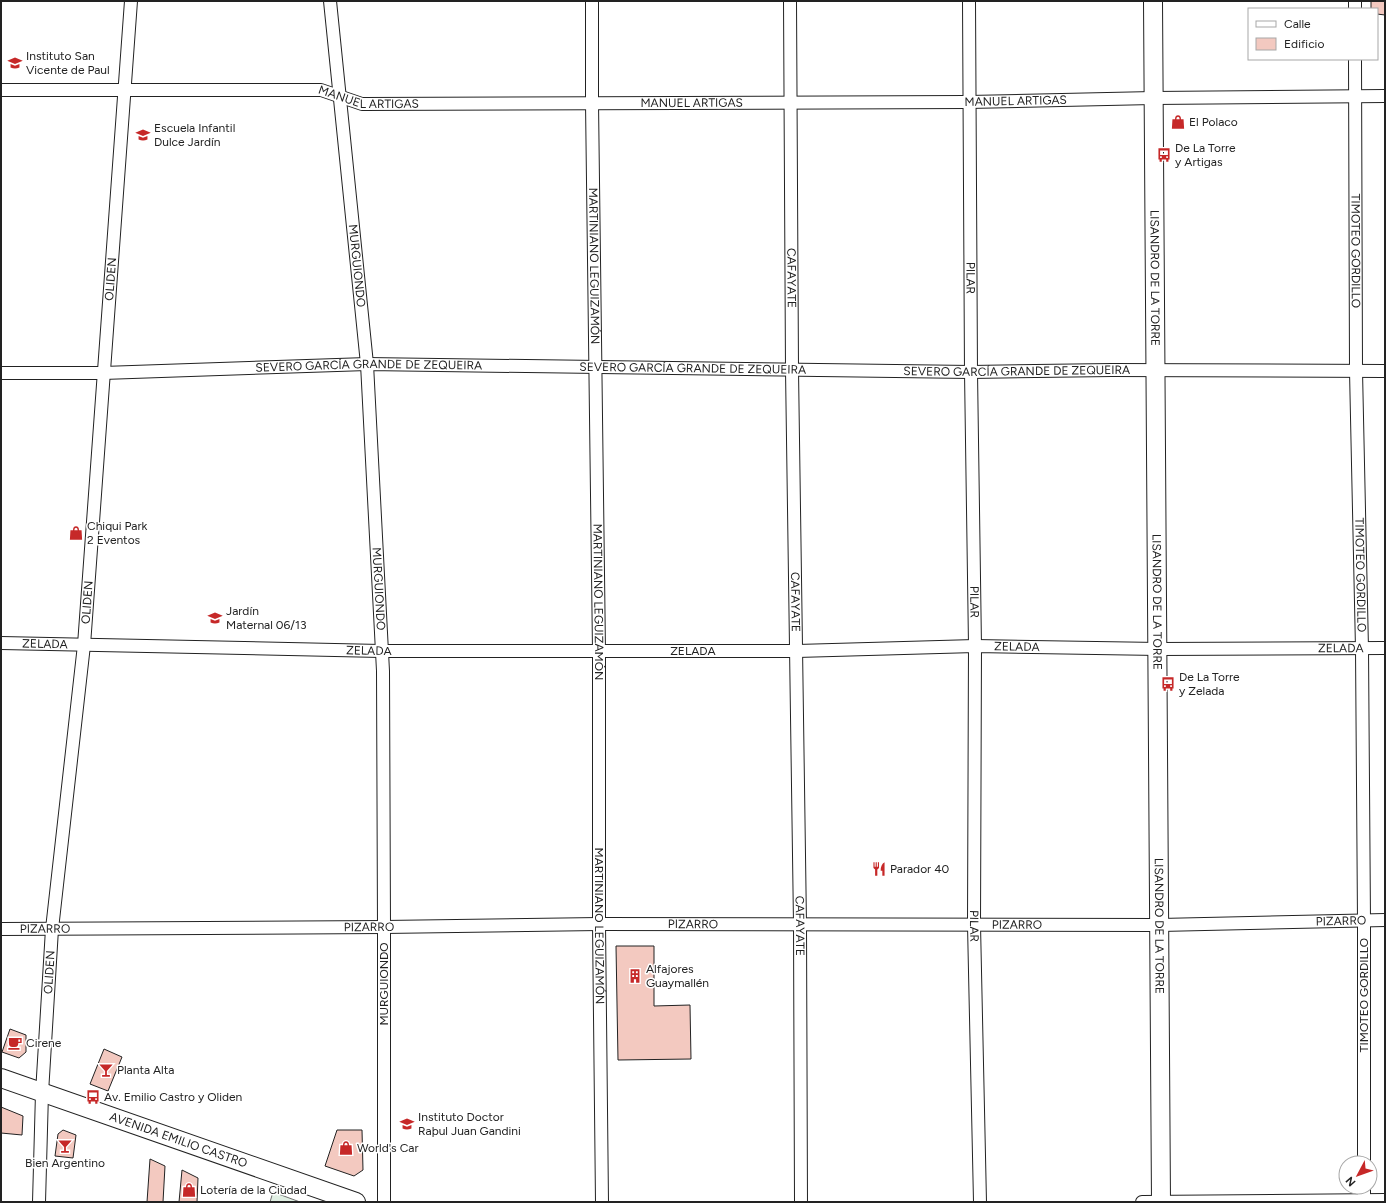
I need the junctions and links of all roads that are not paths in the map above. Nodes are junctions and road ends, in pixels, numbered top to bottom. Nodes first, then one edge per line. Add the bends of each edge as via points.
1 (131, 1) edge
2 (330, 1) edge
3 (592, 1) edge
4 (790, 1) edge
5 (968, 1) edge
6 (1153, 1) edge
7 (1354, 60) edge
8 (1, 90) edge
9 (124, 90) junction
10 (339, 96) junction
11 (1385, 96) edge
12 (1354, 97) junction
13 (1153, 98) junction
14 (968, 102) junction
15 (592, 103) junction
16 (791, 103) junction
17 (367, 364) junction
18 (596, 368) junction
19 (792, 370) junction
20 (1157, 370) junction
21 (1356, 371) junction
22 (1385, 371) edge
23 (970, 372) junction
24 (104, 373) junction
25 (1, 374) edge
26 (1, 643) edge
27 (84, 645) junction
28 (975, 646) junction
29 (1385, 648) edge
30 (1158, 649) junction
31 (1362, 649) junction
32 (381, 651) junction
33 (599, 651) junction
34 (797, 651) junction
35 (1364, 920) junction
36 (1385, 920) edge
37 (598, 924) junction
38 (800, 924) junction
39 (974, 925) junction
40 (1160, 925) junction
41 (384, 927) junction
42 (1, 929) edge
43 (52, 929) junction
44 (1, 1078) edge
45 (42, 1093) junction
46 (1364, 1155) edge
47 (1385, 1200) edge
48 (1364, 1201) edge
49 (39, 1202) edge
50 (356, 1202) edge
51 (384, 1202) edge
52 (602, 1202) edge
53 (801, 1202) edge
54 (980, 1202) edge
55 (1142, 1202) edge
56 (1161, 1202) edge

1 - 9 street, OLIDEN
2 - 10 street, MURGUIONDO
3 - 15 street, MARTINIANO LEGUIZAMÓN
4 - 16 street, CAFAYATE
5 - 14 street, PILAR
6 - 13 street, LISANDRO DE LA TORRE
7 - 12 street, TIMOTEO GORDILLO
8 - 9 street, MANUEL ARTIGAS
9 - 10 street, MANUEL ARTIGAS via 321,90
9 - 24 street, OLIDEN
10 - 15 street, MANUEL ARTIGAS via 362,104
10 - 17 street, MURGUIONDO
11 - 12 street, MANUEL ARTIGAS
12 - 13 street, MANUEL ARTIGAS
12 - 21 street, TIMOTEO GORDILLO
13 - 14 street, MANUEL ARTIGAS
13 - 20 street, LISANDRO DE LA TORRE
14 - 16 street, MANUEL ARTIGAS
14 - 23 street, PILAR
15 - 16 street, MANUEL ARTIGAS
15 - 18 street, MARTINIANO LEGUIZAMÓN
16 - 19 street, CAFAYATE
17 - 18 street, SEVERO GARCÍA GRANDE DE ZEQUEIRA
17 - 24 street, SEVERO GARCÍA GRANDE DE ZEQUEIRA
17 - 32 street, MURGUIONDO
18 - 19 street, SEVERO GARCÍA GRANDE DE ZEQUEIRA
18 - 33 street, MARTINIANO LEGUIZAMÓN
19 - 23 street, SEVERO GARCÍA GRANDE DE ZEQUEIRA
19 - 34 street, CAFAYATE
20 - 21 street, SEVERO GARCÍA GRANDE DE ZEQUEIRA
20 - 23 street, SEVERO GARCÍA GRANDE DE ZEQUEIRA
20 - 30 street, LISANDRO DE LA TORRE
21 - 22 street, SEVERO GARCÍA GRANDE DE ZEQUEIRA
21 - 31 street, TIMOTEO GORDILLO
23 - 28 street, PILAR
24 - 25 street, SEVERO GARCÍA GRANDE DE ZEQUEIRA
24 - 27 street, OLIDEN
26 - 27 street, ZELADA
27 - 32 street, ZELADA
27 - 43 street, OLIDEN
28 - 30 street, ZELADA
28 - 34 street, ZELADA
28 - 39 street, PILAR
29 - 31 street, ZELADA
30 - 31 street, ZELADA
30 - 40 street, LISANDRO DE LA TORRE
31 - 35 street, TIMOTEO GORDILLO
32 - 33 street, ZELADA
32 - 41 street, MURGUIONDO
33 - 34 street, ZELADA
33 - 37 street, MARTINIANO LEGUIZAMÓN
34 - 38 street, CAFAYATE
35 - 36 street, PIZARRO
35 - 40 street, PIZARRO
35 - 46 street, TIMOTEO GORDILLO
37 - 38 street, PIZARRO
37 - 41 street, PIZARRO
37 - 52 street, MARTINIANO LEGUIZAMÓN
38 - 39 street, PIZARRO
38 - 53 street, CAFAYATE
39 - 40 street, PIZARRO
39 - 54 street, PILAR
40 - 56 street, LISANDRO DE LA TORRE
41 - 43 street, PIZARRO
41 - 51 street, MURGUIONDO
42 - 43 street, PIZARRO
43 - 45 street, OLIDEN
44 - 45 street, AVENIDA EMILIO CASTRO
45 - 49 street, OLIDEN
45 - 50 street, AVENIDA EMILIO CASTRO
47 - 48 street
48 - 56 street
55 - 56 street

